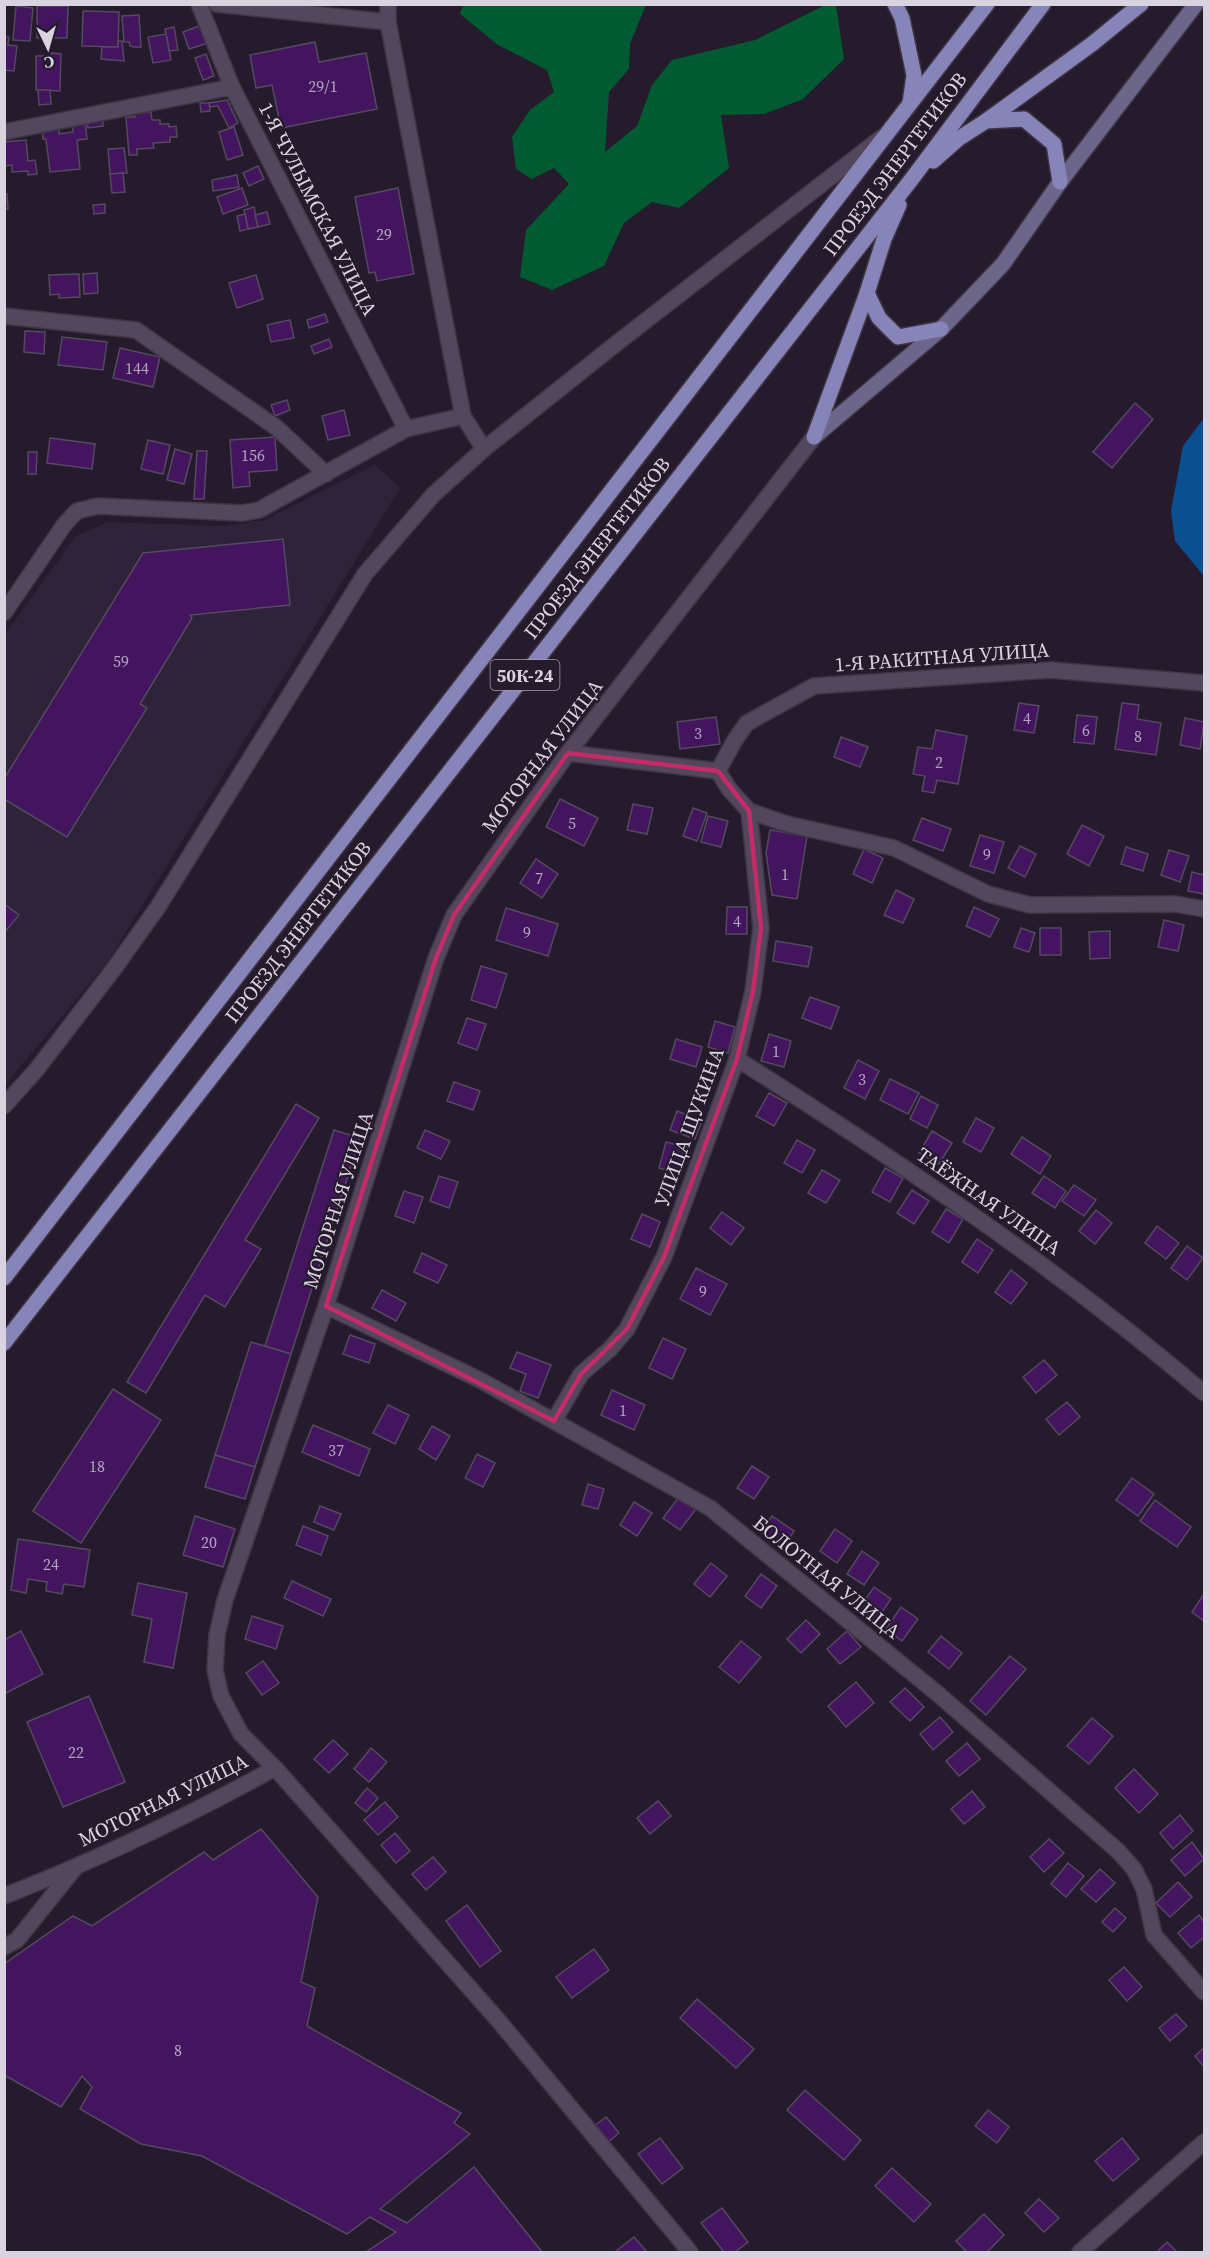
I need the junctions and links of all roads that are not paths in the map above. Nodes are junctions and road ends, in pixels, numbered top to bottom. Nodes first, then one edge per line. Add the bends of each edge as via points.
1 (199, 4) edge
2 (217, 4) edge
3 (388, 4) edge
4 (895, 4) edge
5 (987, 4) edge
6 (1043, 4) edge
7 (1141, 4) edge
8 (1196, 4) edge
9 (388, 22) junction
10 (232, 87) junction
11 (910, 104) junction
12 (986, 121) junction
13 (890, 130) junction
14 (4, 132) edge
15 (911, 180) junction
16 (1060, 182) junction
17 (867, 293) junction
18 (4, 316) edge
19 (941, 329) junction
20 (463, 416) junction
21 (406, 429) junction
22 (814, 437) junction
23 (484, 449) junction
24 (326, 474) junction
25 (4, 613) edge
26 (1204, 683) edge
27 (568, 753) junction
28 (718, 771) junction
29 (749, 812) junction
30 (1204, 909) edge
31 (737, 1059) junction
32 (4, 1106) edge
33 (4, 1278) edge
34 (326, 1306) junction
35 (4, 1343) edge
36 (1204, 1393) edge
37 (554, 1421) junction
38 (275, 1767) junction
39 (76, 1866) junction
40 (4, 1896) edge
41 (4, 1947) edge
42 (1204, 1992) edge
43 (1204, 2142) edge
44 (690, 2253) edge
45 (1080, 2253) edge

1 - 10 street, 1-Я ЧУЛЫМСКАЯ УЛИЦА
2 - 9 street
3 - 9 street
4 - 11 main road via 902,18 914,75
5 - 11 main road, ПРОЕЗД ЭНЕРГЕТИКОВ / 50К-24
6 - 15 main road, ПРОЕЗД ЭНЕРГЕТИКОВ / 50К-24
7 - 12 main road
8 - 16 main road
9 - 20 street
10 - 14 street
10 - 21 street, 1-Я ЧУЛЫМСКАЯ УЛИЦА
11 - 13 main road, ПРОЕЗД ЭНЕРГЕТИКОВ / 50К-24
12 - 15 main road via 958,139
12 - 16 main road via 1024,119 1054,144
13 - 23 street
13 - 33 main road, ПРОЕЗД ЭНЕРГЕТИКОВ / 50К-24
15 - 17 main road via 884,239
15 - 35 main road, ПРОЕЗД ЭНЕРГЕТИКОВ / 50К-24
16 - 19 main road via 1003,264
17 - 19 main road via 879,318 898,337
17 - 22 main road
18 - 24 street via 136,330 277,428
19 - 22 main road
20 - 21 street
20 - 23 street
21 - 24 street
22 - 27 street, МОТОРНАЯ УЛИЦА
23 - 32 street via 433,495 365,574 158,907 37,1069
24 - 25 street via 259,510 242,513 98,506 77,511
26 - 28 street, 1-Я РАКИТНАЯ УЛИЦА via 1050,670 814,686 747,723
27 - 28 street
27 - 34 street, МОТОРНАЯ УЛИЦА via 454,915 436,958
28 - 29 street
29 - 30 street via 894,848 988,894 1029,906 1175,904
29 - 31 street, УЛИЦА ЩУКИНА via 761,928 753,991
31 - 36 street, ТАЁЖНАЯ УЛИЦА via 866,1140 1036,1258
31 - 37 street, УЛИЦА ЩУКИНА via 664,1257 627,1329 581,1374
34 - 37 street, БОЛОТНАЯ УЛИЦА via 480,1380
34 - 38 street, МОТОРНАЯ УЛИЦА via 225,1600 217,1635 215,1670 221,1696 241,1734
37 - 42 street, БОЛОТНАЯ УЛИЦА via 710,1508 938,1694 1109,1843 1134,1869 1144,1889 1154,1935
38 - 39 street, МОТОРНАЯ УЛИЦА via 219,1799
38 - 44 street via 498,2020
39 - 40 street, МОТОРНАЯ УЛИЦА
39 - 41 street via 17,1940
43 - 45 street

